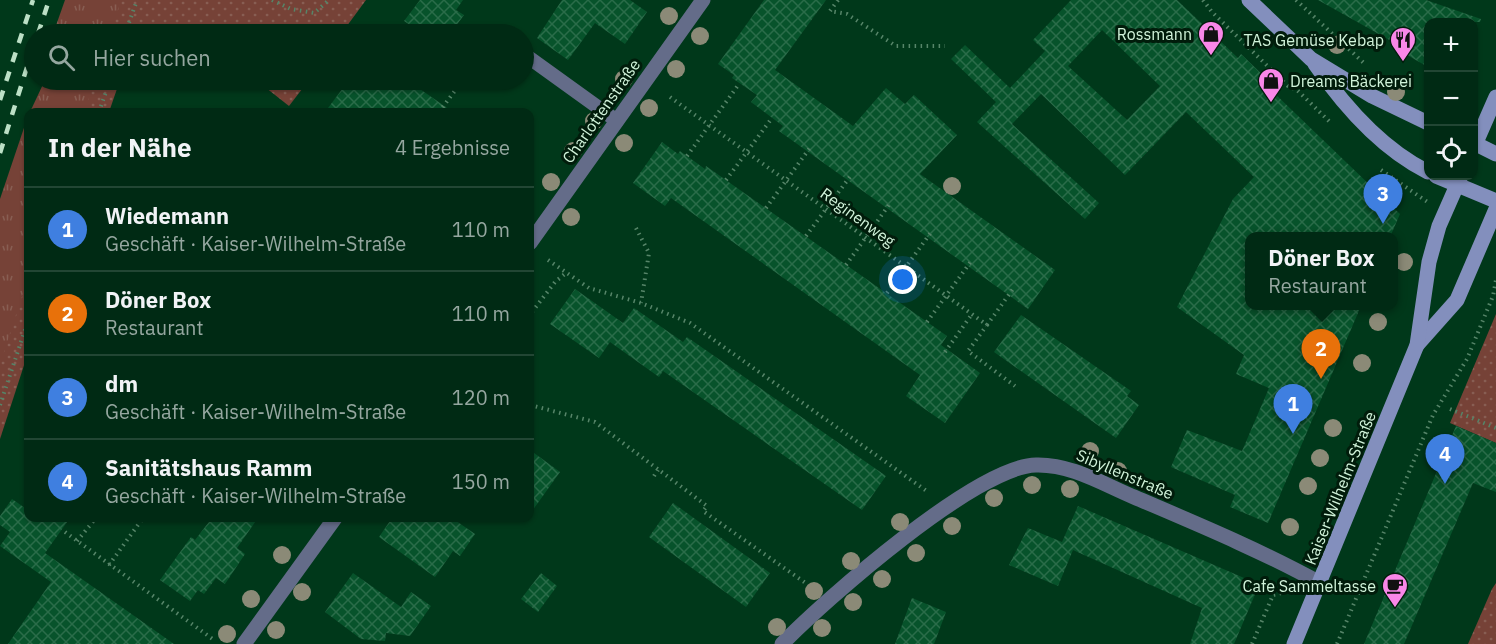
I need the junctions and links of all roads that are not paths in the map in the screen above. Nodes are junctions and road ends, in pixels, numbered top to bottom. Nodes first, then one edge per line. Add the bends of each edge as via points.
1 (703, 0) edge
2 (1249, 0) edge
3 (1311, 59) junction
4 (534, 61) edge
5 (1496, 97) edge
6 (616, 121) junction
7 (1424, 121) edge
8 (1478, 136) edge
9 (1478, 147) edge
10 (1496, 154) edge
11 (1424, 169) edge
12 (1459, 180) edge
13 (1496, 201) edge
14 (1496, 209) edge
15 (534, 237) edge
16 (1417, 345) junction
17 (332, 522) edge
18 (1320, 583) junction
19 (244, 644) edge
20 (782, 644) edge
21 (1294, 644) edge

1 - 6 street, Charlottenstraße
2 - 3 main road
3 - 7 main road via 1372,96
3 - 11 main road via 1382,140
4 - 6 lane
5 - 8 main road
6 - 15 street, Charlottenstraße
9 - 10 main road
12 - 13 main road
12 - 16 main road, Kaiser-Wilhelm-Straße via 1429,262
14 - 16 main road, Kaiser-Wilhelm-Straße via 1457,300
16 - 18 main road, Kaiser-Wilhelm-Straße
17 - 19 street
18 - 20 street, Sibyllenstraße via 1266,554 1073,471 1034,465 1011,469 981,483 889,550
18 - 21 main road, Kaiser-Wilhelm-Straße

